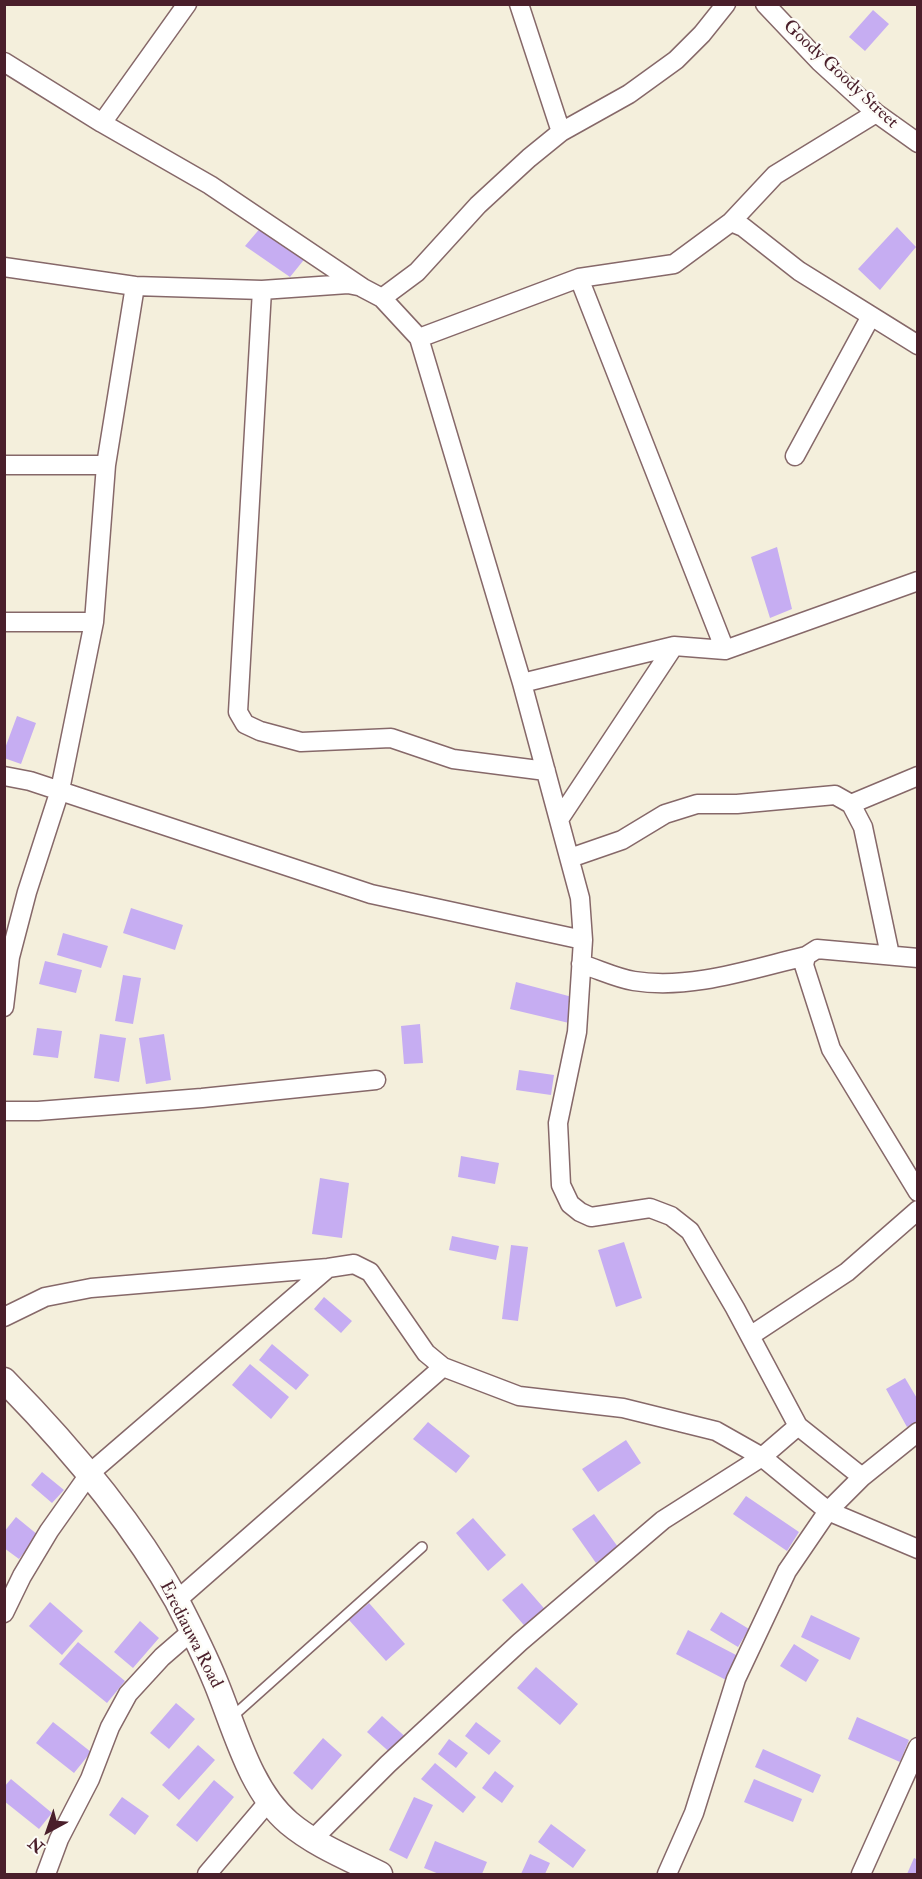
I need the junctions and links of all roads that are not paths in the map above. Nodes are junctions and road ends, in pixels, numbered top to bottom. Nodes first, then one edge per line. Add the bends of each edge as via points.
1 (187, 4) edge
2 (519, 4) edge
3 (726, 4) edge
4 (765, 4) edge
5 (4, 62) edge
6 (876, 113) junction
7 (102, 123) junction
8 (561, 132) junction
9 (918, 143) edge
10 (731, 222) junction
11 (4, 267) edge
12 (579, 278) junction
13 (135, 286) junction
14 (363, 288) junction
15 (262, 290) junction
16 (382, 298) junction
17 (871, 316) junction
18 (419, 338) junction
19 (918, 345) edge
20 (795, 456) dead end
21 (4, 465) edge
22 (106, 465) junction
23 (918, 580) edge
24 (4, 622) edge
25 (94, 622) junction
26 (674, 646) junction
27 (724, 650) junction
28 (522, 683) junction
29 (546, 771) junction
30 (4, 776) edge
31 (918, 776) edge
32 (60, 790) junction
33 (851, 804) junction
34 (560, 818) junction
35 (570, 858) junction
36 (583, 940) junction
37 (806, 956) junction
38 (890, 956) junction
39 (918, 958) edge
40 (581, 964) junction
41 (4, 1007) edge
42 (376, 1080) dead end
43 (4, 1111) edge
44 (918, 1192) edge
45 (918, 1210) edge
46 (328, 1268) junction
47 (4, 1317) edge
48 (750, 1336) junction
49 (443, 1367) junction
50 (4, 1380) edge
51 (798, 1426) junction
52 (918, 1432) edge
53 (762, 1457) junction
54 (90, 1473) junction
55 (862, 1477) junction
56 (828, 1510) junction
57 (422, 1547) dead end
58 (918, 1549) edge
59 (176, 1601) junction
60 (4, 1613) edge
61 (192, 1631) junction
62 (230, 1719) junction
63 (918, 1747) edge
64 (269, 1801) junction
65 (313, 1839) junction
66 (46, 1875) edge
67 (207, 1875) edge
68 (380, 1875) edge
69 (667, 1875) edge
70 (861, 1875) edge

1 - 7 street
2 - 8 street
3 - 8 street via 676,60 629,94
4 - 6 street, Goody Goody Street
5 - 7 street
6 - 9 street, Goody Goody Street
6 - 10 street via 775,176
7 - 14 street via 210,185
8 - 16 street via 502,181 417,272
10 - 12 street via 674,264
10 - 17 street
11 - 13 street
12 - 18 street
12 - 27 street
13 - 15 street
13 - 22 street
14 - 15 street via 348,284
14 - 16 street
15 - 29 street via 238,712 245,724 302,742 391,738 453,759
16 - 18 street
17 - 19 street
17 - 20 street
18 - 28 street
21 - 22 street
22 - 25 street
23 - 27 street
24 - 25 street
25 - 32 street
26 - 27 street
26 - 28 street
26 - 34 street
28 - 29 street
29 - 34 street
30 - 32 street
31 - 33 street
32 - 36 street via 371,894
32 - 41 street via 10,957
33 - 35 street via 835,795 698,804 664,814 622,840
33 - 38 street via 862,827
34 - 35 street
35 - 36 street via 580,898
36 - 40 street
37 - 38 street via 817,949
37 - 40 street via 697,981 668,983 633,981
37 - 44 street via 804,965 831,1049
38 - 39 street
40 - 48 street via 577,1032 558,1123 561,1185 570,1204 591,1217 650,1208 671,1216 690,1231
42 - 43 street via 190,1099
45 - 48 street via 847,1272
46 - 47 street via 91,1288 45,1297
46 - 49 street via 354,1264 370,1272 426,1353
46 - 54 street
48 - 51 street
49 - 53 street via 519,1396 622,1408 716,1431
49 - 59 street
50 - 54 street, Erediauwa Road
51 - 53 street
51 - 55 street
52 - 55 street
53 - 56 street
53 - 65 street via 663,1520 520,1642
54 - 59 street, Erediauwa Road
54 - 60 street via 49,1531
55 - 56 street
56 - 58 street
56 - 69 street via 787,1571 736,1679 694,1813
57 - 62 lane
59 - 61 street, Erediauwa Road
61 - 62 street, Erediauwa Road
61 - 66 street via 129,1694 110,1727
62 - 64 street, Erediauwa Road via 246,1760
63 - 70 street
64 - 65 street, Erediauwa Road
64 - 67 street
65 - 68 street, Erediauwa Road

